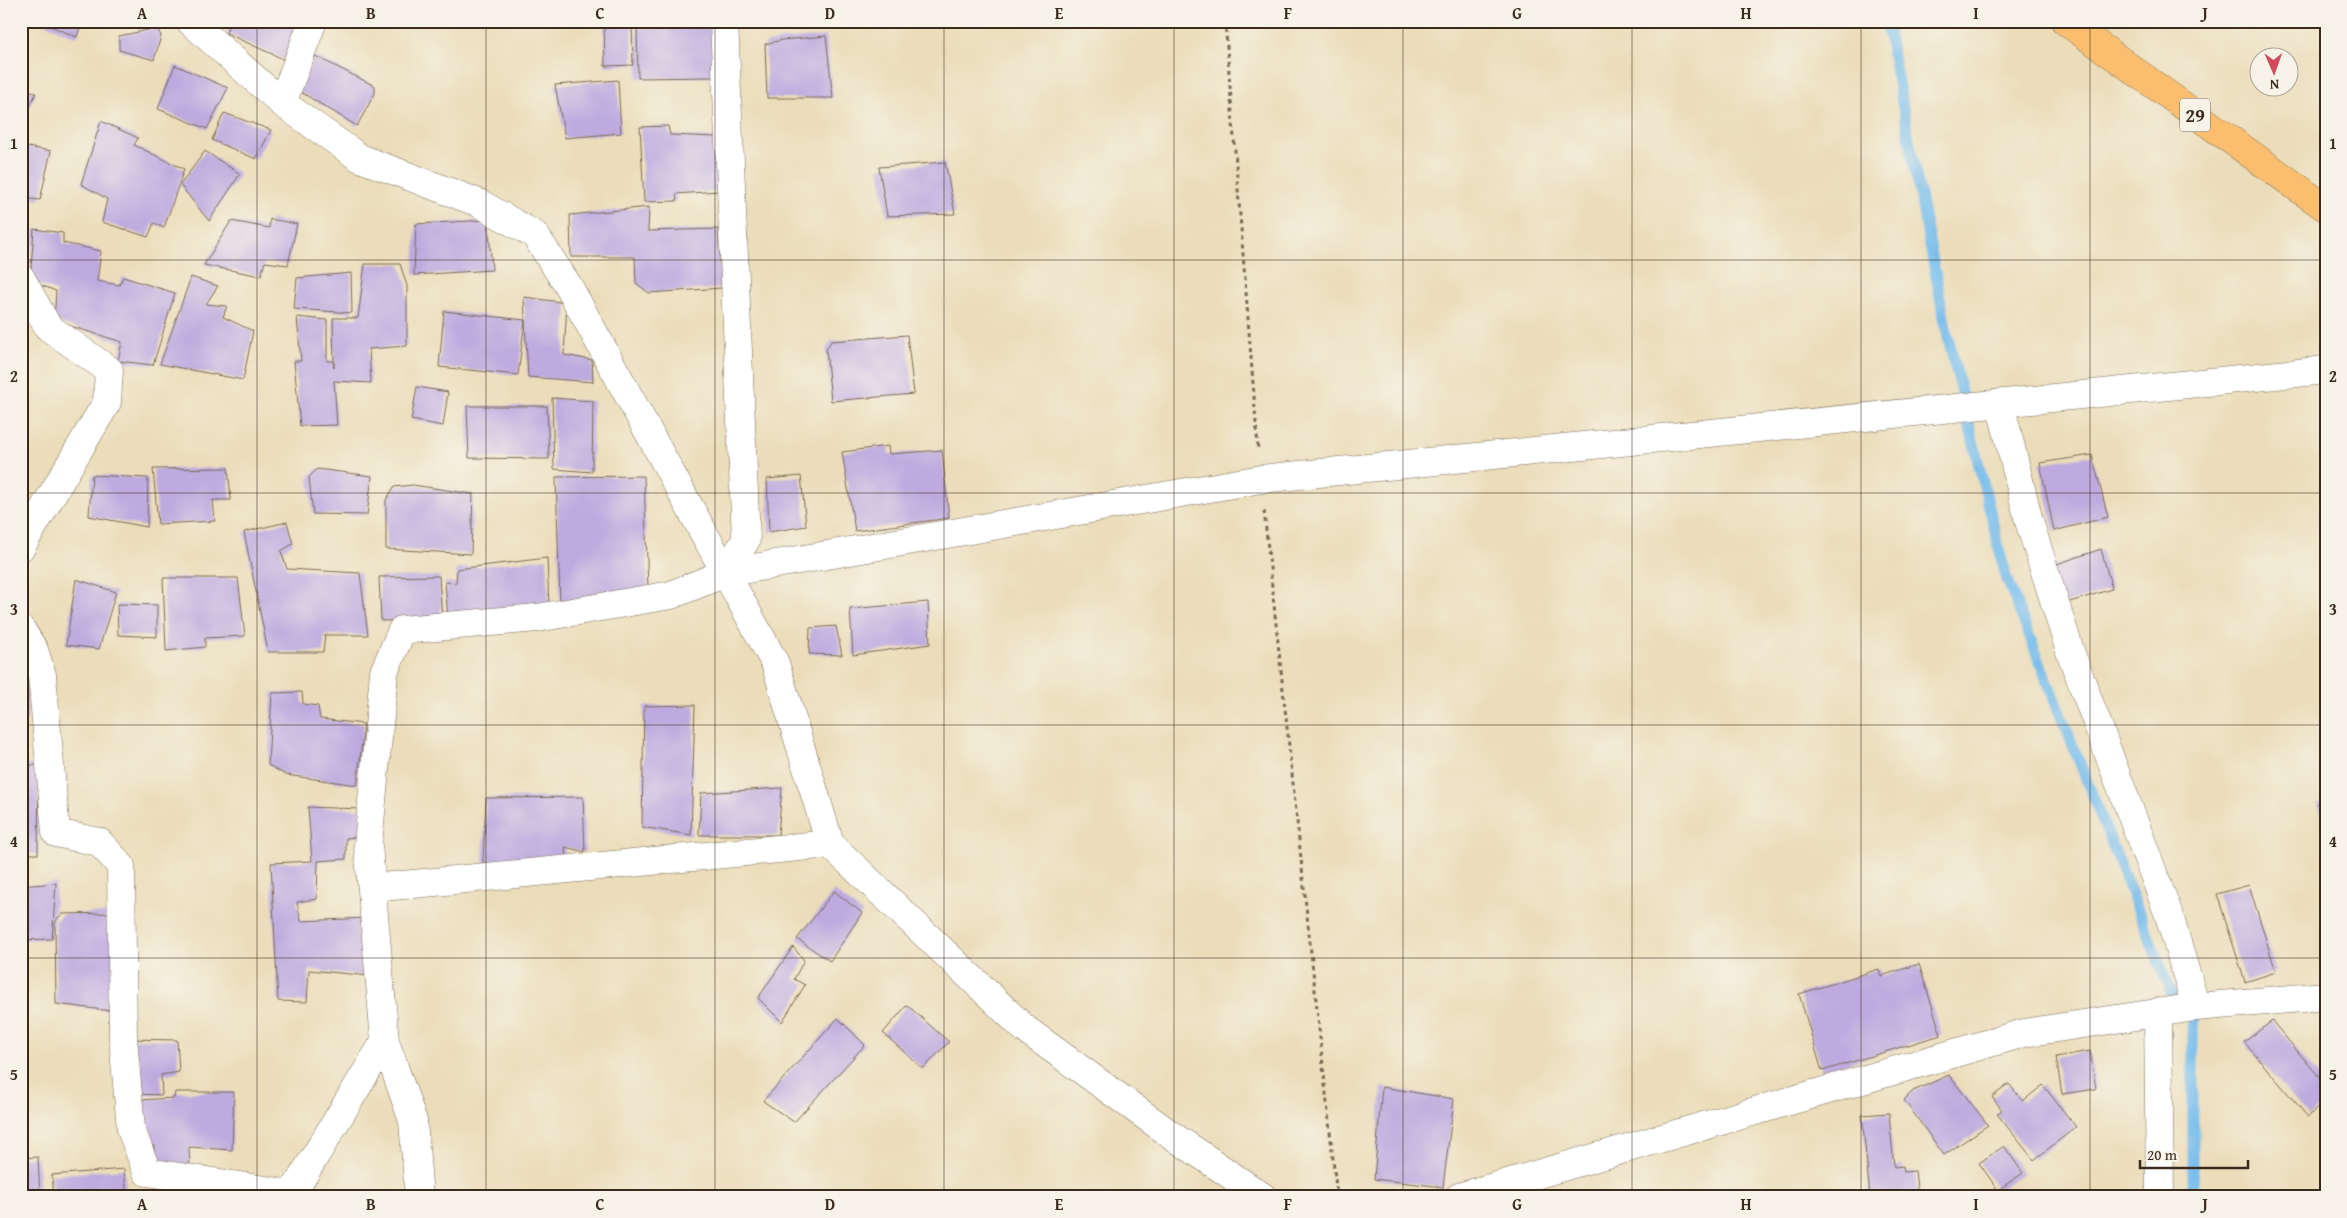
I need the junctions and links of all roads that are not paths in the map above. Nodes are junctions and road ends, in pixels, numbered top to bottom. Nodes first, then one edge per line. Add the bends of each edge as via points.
1 (190, 21) edge
2 (313, 21) edge
3 (724, 21) edge
4 (2065, 21) edge
5 (282, 103) junction
6 (2326, 208) edge
7 (21, 278) edge
8 (2326, 370) edge
9 (2000, 403) junction
10 (21, 547) edge
11 (725, 573) junction
12 (21, 629) edge
13 (830, 844) junction
14 (372, 888) junction
15 (2326, 996) edge
16 (2196, 1007) junction
17 (2158, 1012) junction
18 (385, 1041) junction
19 (169, 1186) edge
20 (419, 1197) edge
21 (1263, 1197) edge
22 (1459, 1197) edge
23 (2160, 1197) edge

1 - 5 street
2 - 5 street
3 - 11 street via 746,540
4 - 6 main road, 29
5 - 11 street via 360,158 478,203 535,234 569,287
7 - 10 street via 48,327 109,370 107,402
8 - 9 street
9 - 11 street via 1261,479
9 - 16 street via 2029,521 2070,651 2169,916
11 - 13 street via 775,664
11 - 14 street via 671,595 536,618 402,630 384,672 368,845
12 - 19 street via 34,650 42,675 56,833 99,842 121,866 123,1038 131,1129 147,1172
13 - 14 street
13 - 21 street via 1025,1029
14 - 18 street
15 - 16 street
16 - 17 street
17 - 22 street via 2024,1032
17 - 23 street
18 - 19 street via 292,1194
18 - 20 street via 413,1121

